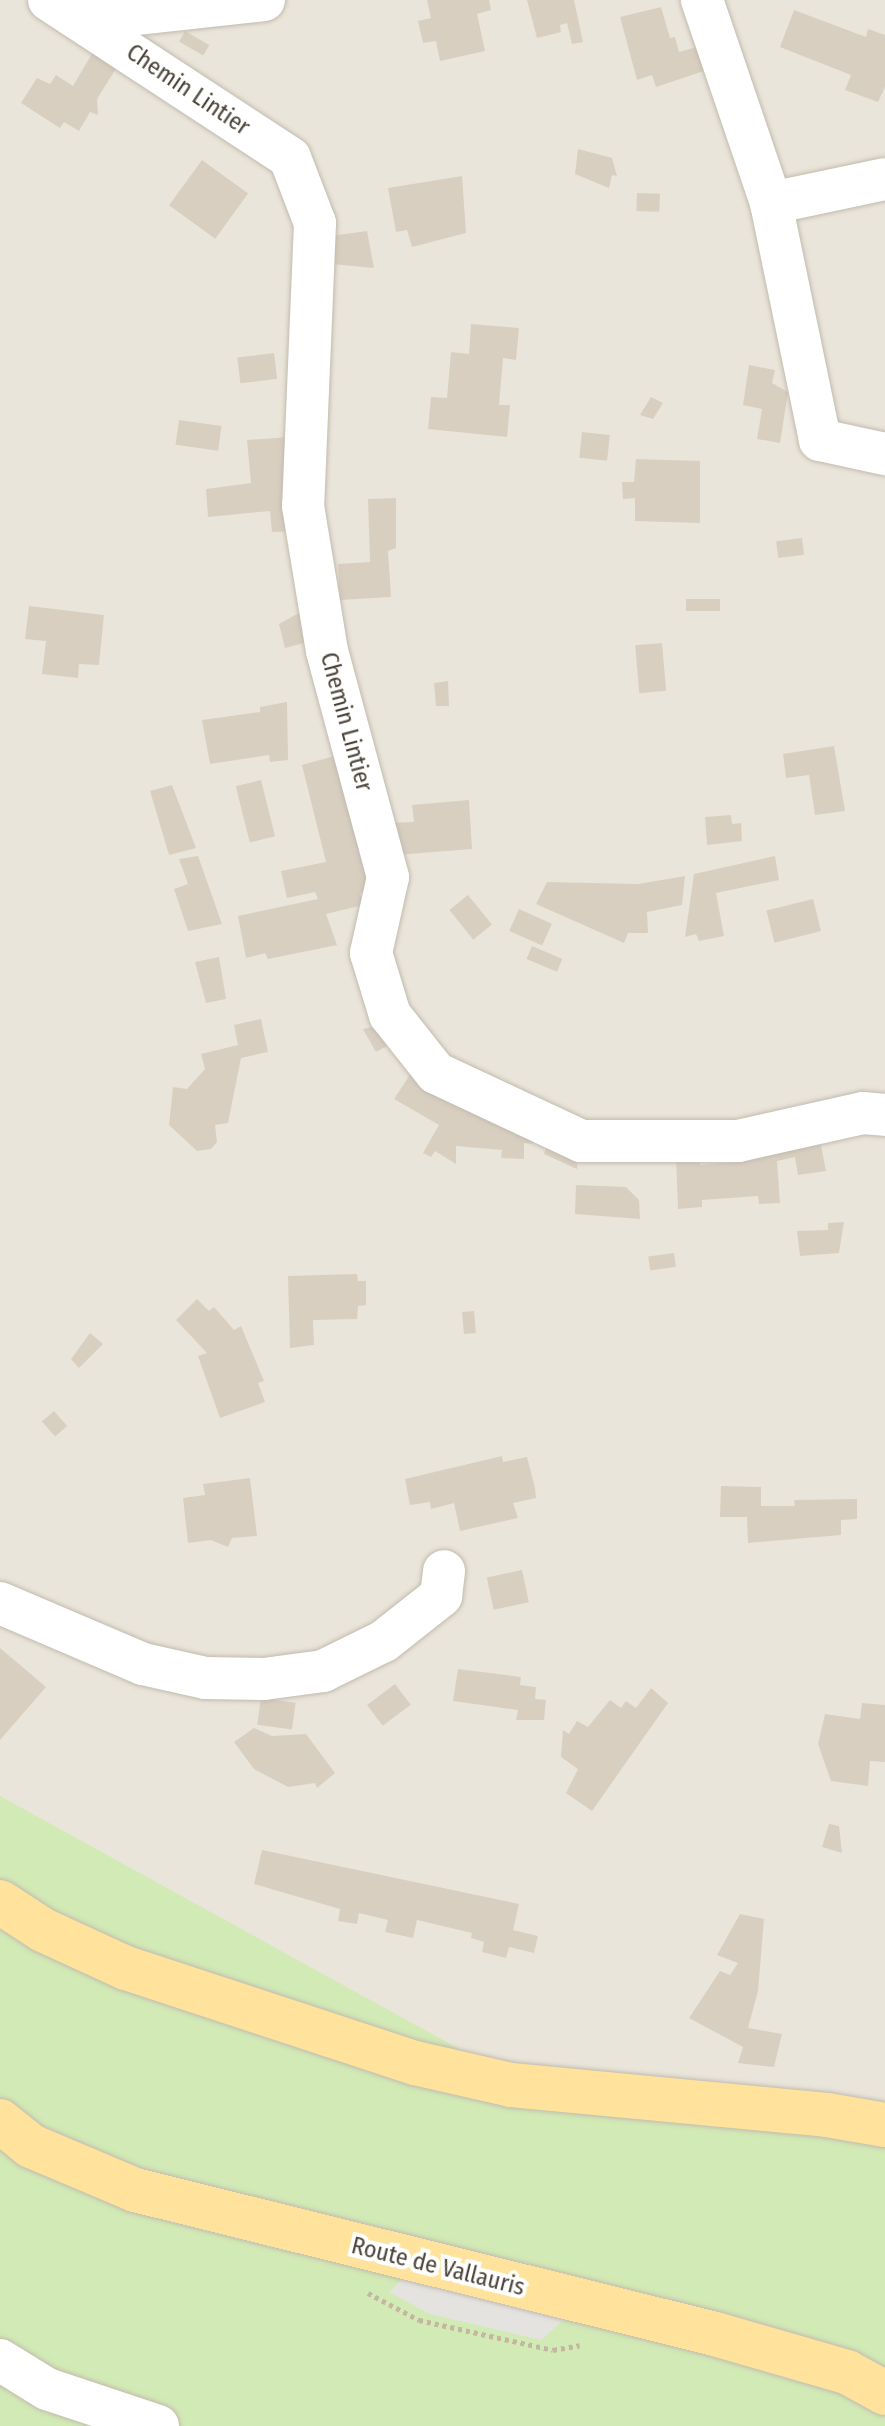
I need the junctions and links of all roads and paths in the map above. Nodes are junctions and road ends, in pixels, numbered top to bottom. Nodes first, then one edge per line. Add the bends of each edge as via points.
1 (264, 0) edge
2 (702, 0) edge
3 (72, 7) edge
4 (885, 179) edge
5 (771, 203) junction
6 (885, 454) edge
7 (885, 1115) edge
8 (444, 1571) dead end
9 (0, 1603) edge
10 (0, 1902) edge
11 (0, 2121) edge
12 (885, 2125) edge
13 (0, 2360) edge
14 (885, 2393) edge
15 (158, 2426) edge

1 - 3 street
2 - 5 street
3 - 7 street, Chemin Lintier via 290,158 315,223 303,506 327,651 388,877 371,953 390,1015 436,1073 581,1141 738,1141 863,1113
4 - 5 street
5 - 6 street via 820,440
8 - 9 street via 441,1596 384,1641 323,1671 264,1679 205,1678 143,1664
10 - 12 main road via 43,1930 126,1968 415,2063 511,2085
11 - 14 main road, Route de Vallauris via 31,2146 135,2190 715,2334 847,2372
13 - 15 street via 47,2389

